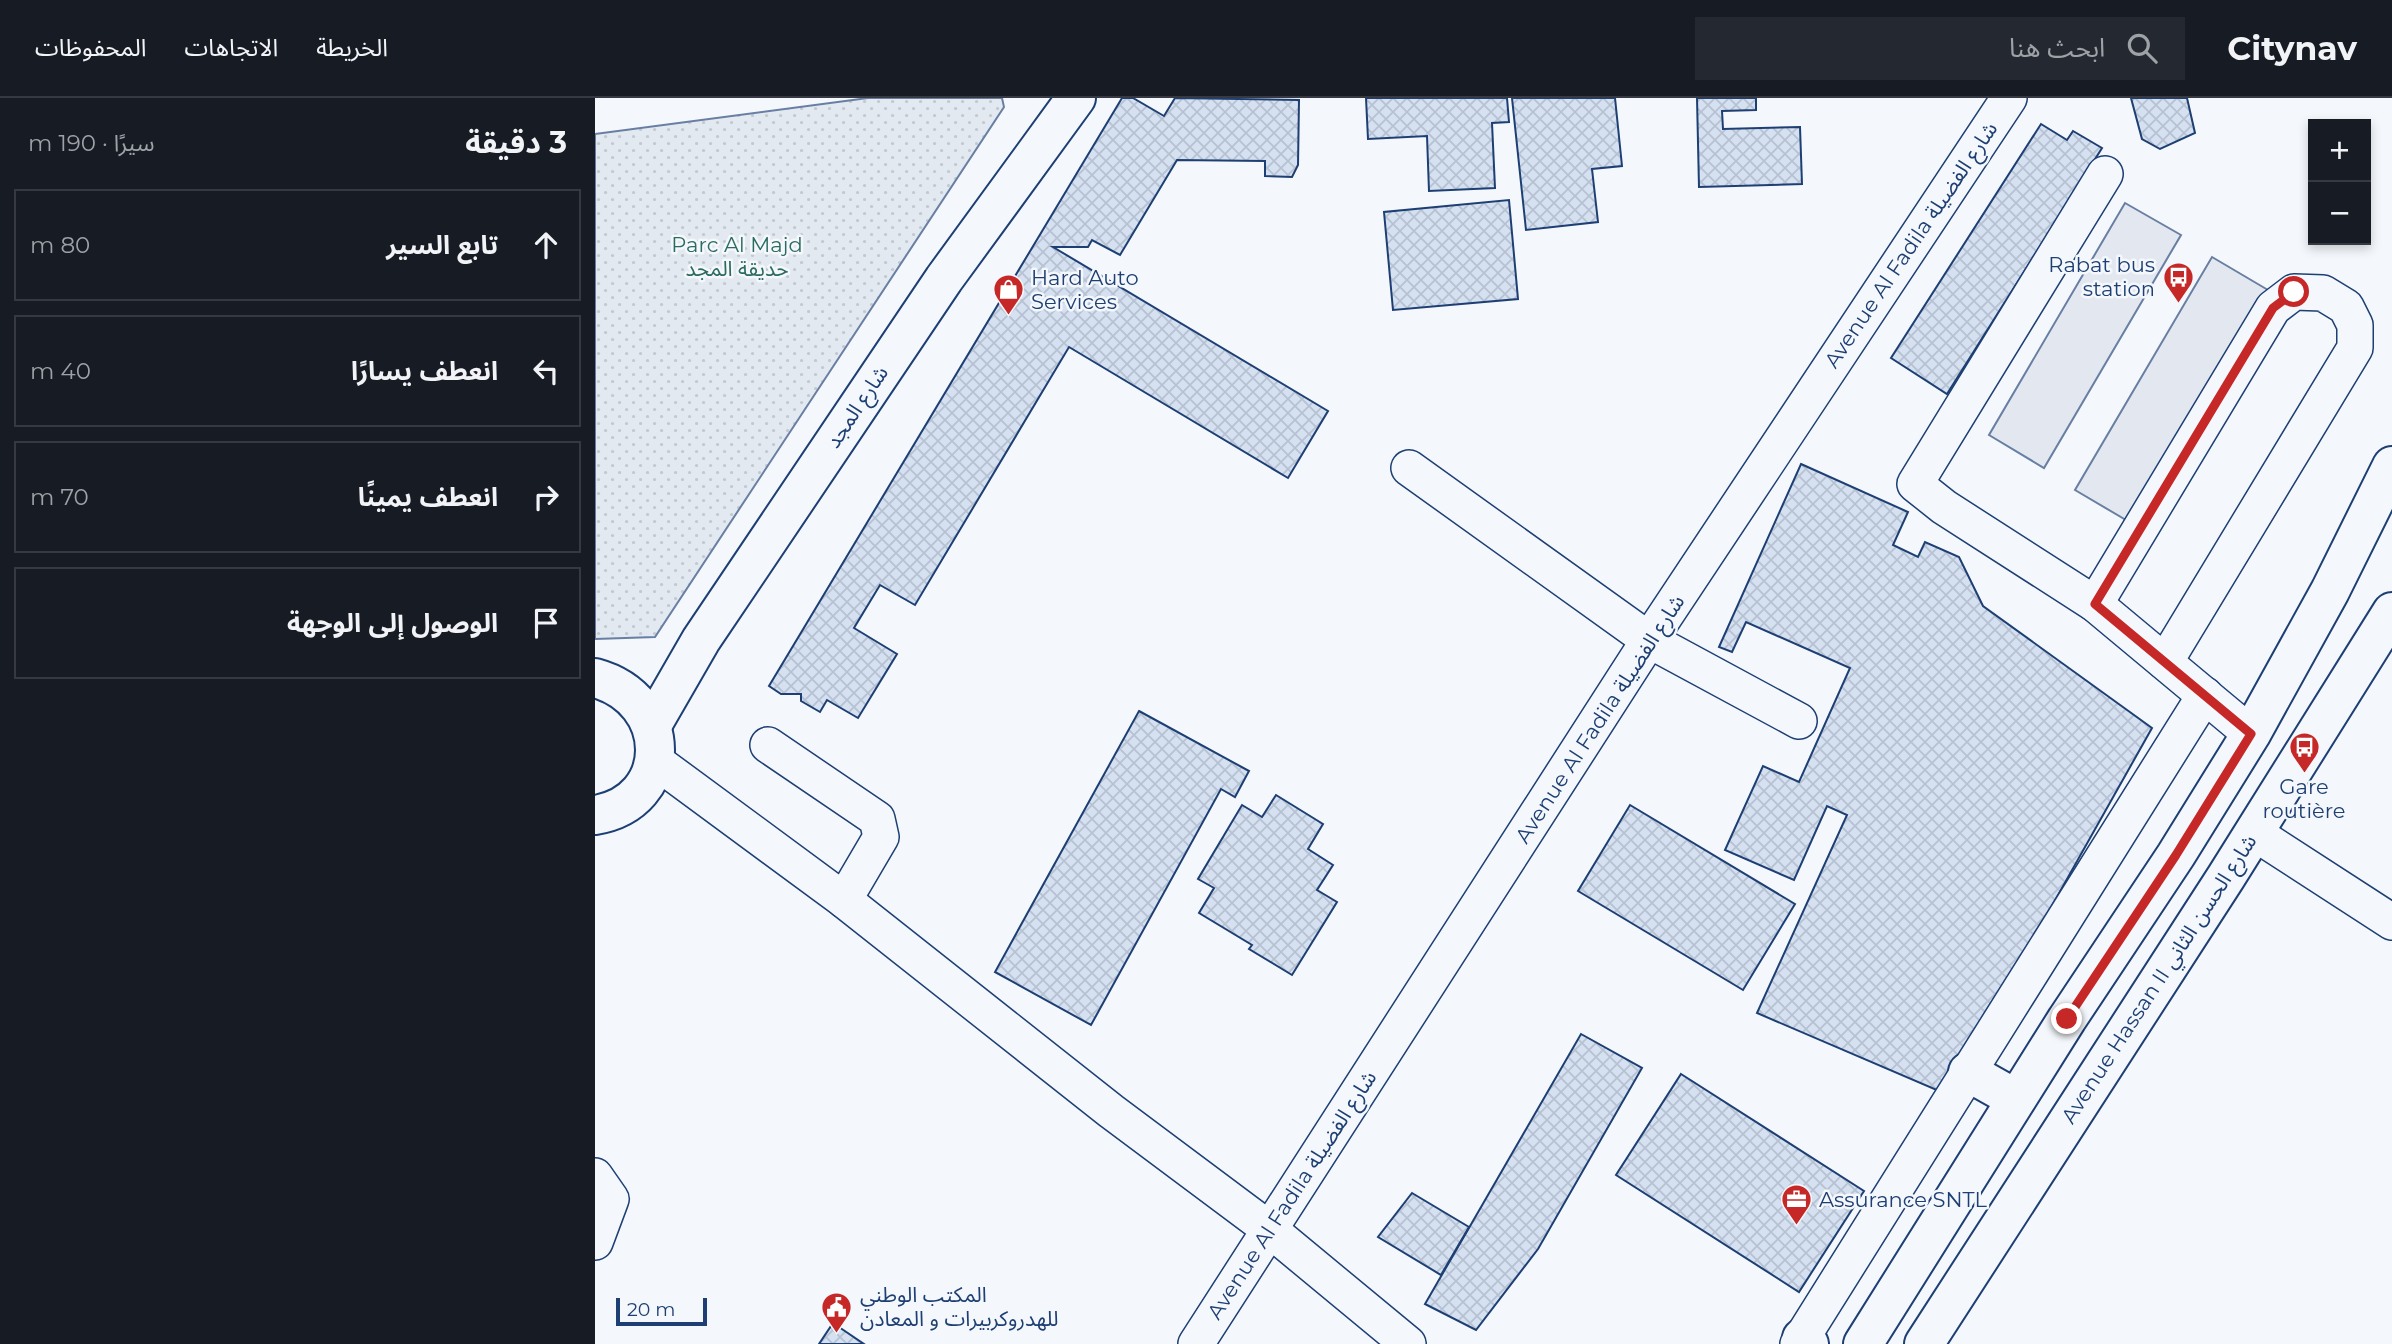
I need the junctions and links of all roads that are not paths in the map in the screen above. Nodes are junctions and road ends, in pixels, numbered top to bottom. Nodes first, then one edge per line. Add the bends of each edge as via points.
1 (1076, 98) edge
2 (2009, 98) edge
3 (2105, 174) dead end
4 (2392, 466) edge
5 (1409, 468) dead end
6 (2095, 604) junction
7 (2392, 612) edge
8 (1649, 640) junction
9 (2165, 662) junction
10 (595, 678) edge
11 (2205, 695) junction
12 (1799, 722) dead end
13 (2251, 734) junction
14 (653, 743) junction
15 (768, 746) dead end
16 (599, 819) edge
17 (2253, 832) junction
18 (843, 900) junction
19 (2392, 922) edge
20 (1968, 1072) junction
21 (2016, 1099) junction
22 (595, 1176) edge
23 (1269, 1229) junction
24 (595, 1242) edge
25 (1803, 1342) edge
26 (1196, 1344) edge
27 (1408, 1344) edge
28 (1863, 1344) edge
29 (1924, 1344) edge

1 - 14 main road, شارع المجد via 944,279 701,640
2 - 8 street, Avenue Al Fadila شارع الفضيلة
3 - 6 street via 1915,484
4 - 13 main road
5 - 8 street
6 - 9 street
6 - 9 street via 2273,308 2294,292 2323,293 2346,307 2355,325 2355,348
7 - 17 main road, Avenue Hassan II شارع الحسن الثاني
8 - 12 street
8 - 23 street, Avenue Al Fadila شارع الفضيلة
9 - 11 street
10 - 14 main road via 614,683 643,708
11 - 13 street
11 - 20 street
13 - 21 main road
14 - 16 main road, شارع المجد via 645,783 629,801
14 - 18 street
15 - 18 street via 877,819 881,837
17 - 19 street
17 - 29 main road, Avenue Hassan II شارع الحسن الثاني
18 - 23 street
20 - 21 main road
20 - 25 street
21 - 28 main road
22 - 24 street via 611,1199
23 - 26 street, Avenue Al Fadila شارع الفضيلة
23 - 27 street

